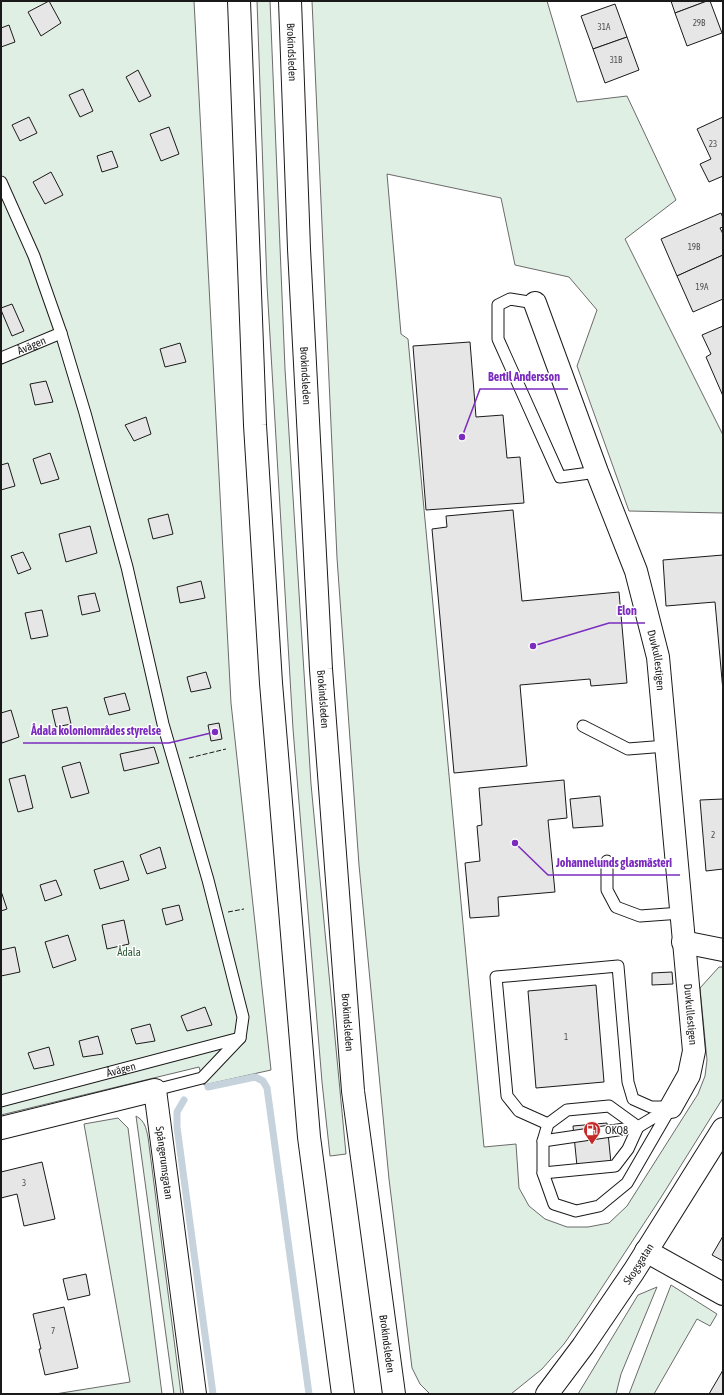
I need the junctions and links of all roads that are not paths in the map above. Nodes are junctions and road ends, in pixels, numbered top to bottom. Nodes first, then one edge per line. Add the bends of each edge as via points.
1 (239, 1) edge
2 (290, 1) edge
3 (1, 182) edge
4 (535, 303) joint
5 (61, 333) junction
6 (1, 358) edge
7 (597, 472) junction
8 (583, 726) dead end
9 (666, 746) junction
10 (606, 860) dead end
11 (681, 914) junction
12 (683, 942) junction
13 (723, 950) edge
14 (240, 1038) junction
15 (154, 1090) junction
16 (1, 1101) edge
17 (671, 1107) junction
18 (548, 1124) junction
19 (638, 1127) junction
20 (1, 1128) edge
21 (723, 1129) edge
22 (543, 1141) junction
23 (543, 1173) junction
24 (646, 1251) junction
25 (723, 1294) edge
26 (397, 1389) edge
27 (195, 1394) edge
28 (343, 1394) edge
29 (546, 1394) edge

1 - 28 main road via 255,425 271,683 309,1137
2 - 26 main road, Brokindsleden via 299,250 321,669 353,1091
3 - 5 lane via 34,256
4 - 7 main road, Duvkullestigen
4 - 7 lane via 510,298 498,306 498,339 560,477
5 - 6 lane, Åvägen
5 - 14 lane via 127,567 163,724 219,922 242,1016
7 - 9 main road, Duvkullestigen via 636,571 658,657
8 - 9 lane via 628,749
9 - 11 main road, Duvkullestigen
10 - 11 lane via 607,890 616,908 640,916
11 - 12 main road, Duvkullestigen
12 - 13 main road
12 - 17 main road, Duvkullestigen via 694,1051 689,1075
14 - 15 lane via 202,1078
14 - 16 lane, Åvägen
15 - 20 main road
15 - 27 main road, Spångerumsgatan
17 - 18 lane via 651,1107 634,1100 628,1082 618,966 496,977 507,1096 519,1111
17 - 19 lane
17 - 23 lane via 627,1183 599,1206 576,1211 554,1204
18 - 19 lane via 567,1110 609,1106
18 - 22 lane
19 - 22 lane
19 - 23 lane via 628,1149 615,1166
21 - 24 main road, Skogsgatan
22 - 23 lane
24 - 25 main road
24 - 29 main road, Skogsgatan via 583,1346

